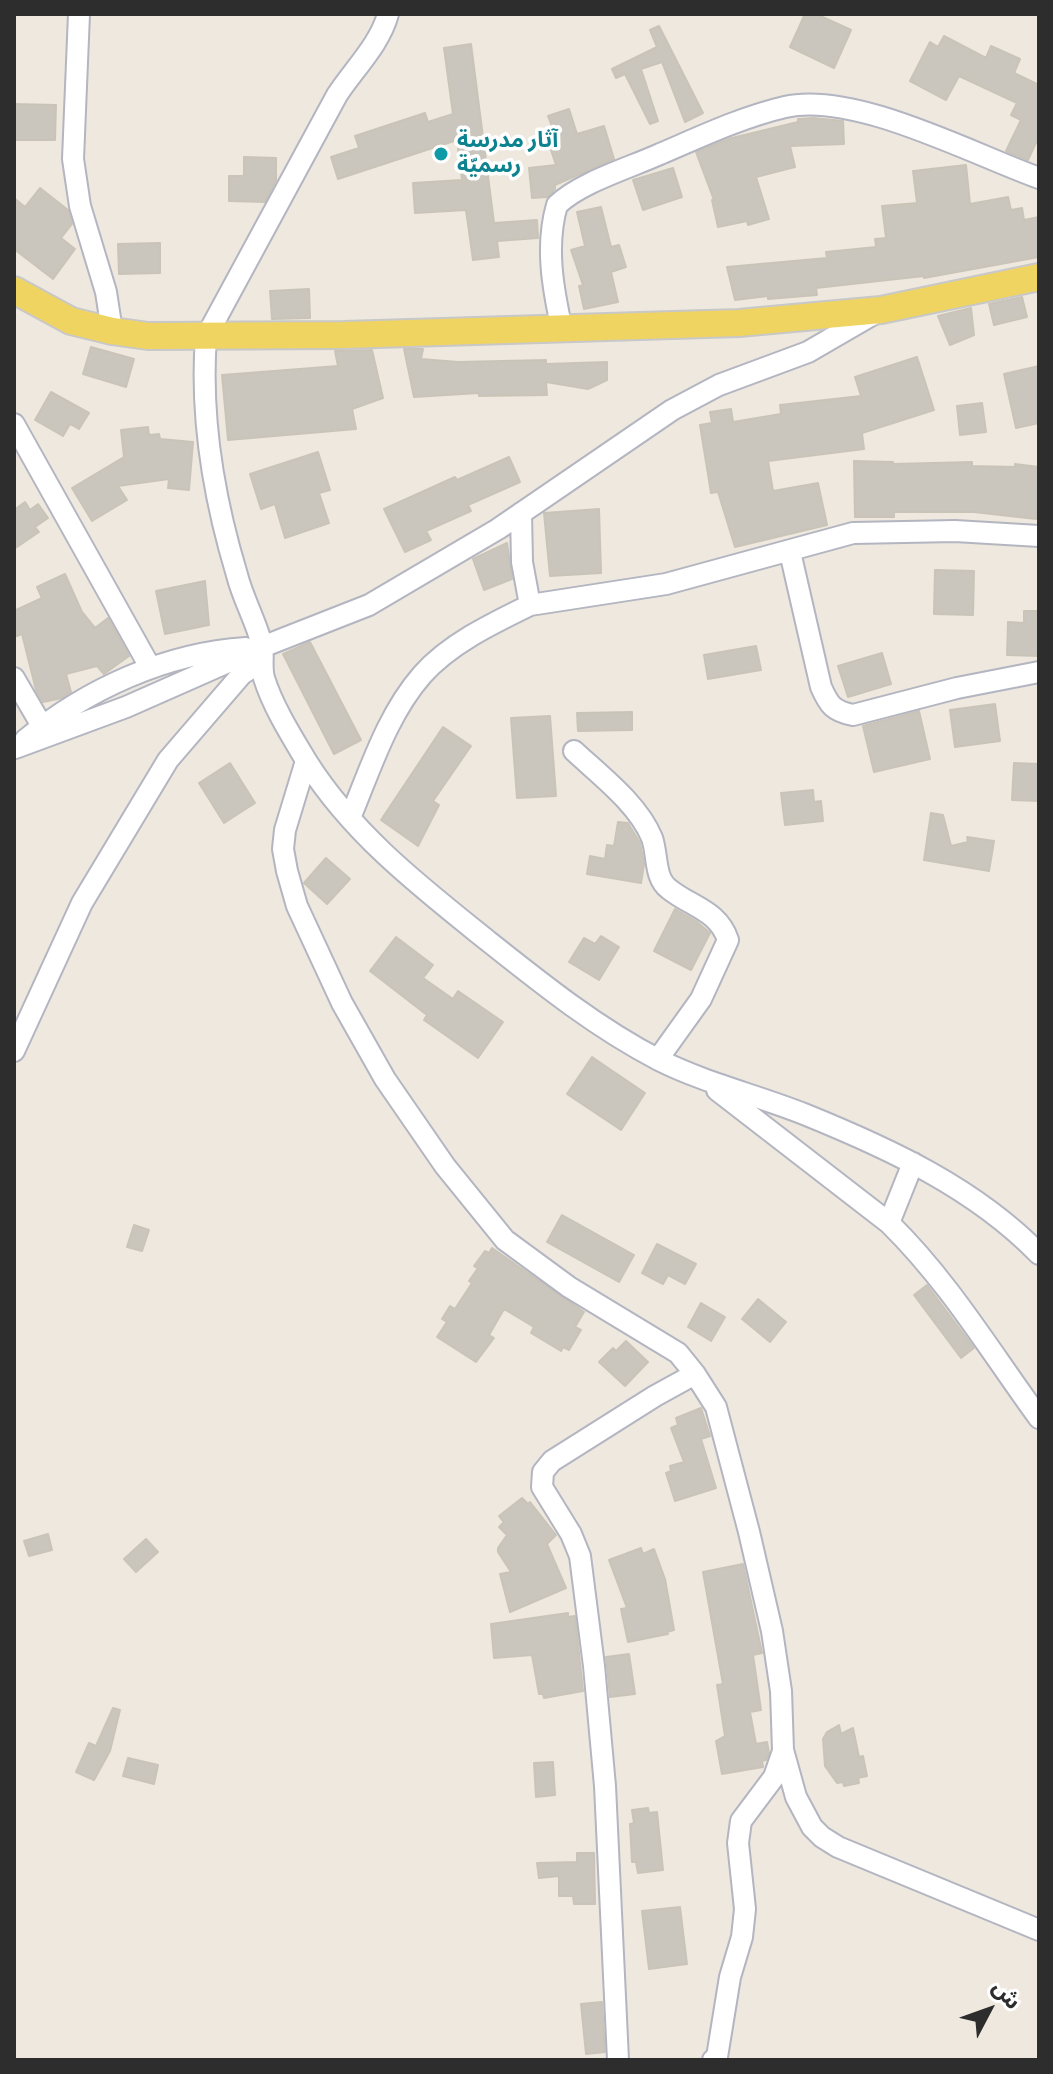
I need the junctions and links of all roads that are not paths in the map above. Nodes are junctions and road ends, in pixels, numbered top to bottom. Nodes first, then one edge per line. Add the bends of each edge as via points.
1 (79, 14) edge
2 (388, 14) edge
3 (1039, 178) edge
4 (1039, 277) edge
5 (14, 290) edge
6 (881, 310) junction
7 (562, 330) junction
8 (112, 331) junction
9 (206, 337) junction
10 (14, 424) edge
11 (521, 513) junction
12 (1039, 536) edge
13 (790, 552) junction
14 (530, 605) junction
15 (262, 654) junction
16 (150, 667) junction
17 (1039, 672) edge
18 (14, 678) edge
19 (42, 726) junction
20 (15, 748) edge
21 (574, 751) dead end
22 (306, 761) junction
23 (350, 818) junction
24 (14, 1051) edge
25 (658, 1059) junction
26 (704, 1079) junction
27 (913, 1163) junction
28 (889, 1223) junction
29 (1039, 1254) edge
30 (695, 1374) junction
31 (1039, 1418) edge
32 (783, 1750) junction
33 (1039, 1930) edge
34 (618, 2060) edge
35 (713, 2060) edge

1 - 8 street via 73,159
2 - 9 street via 375,43 337,95
3 - 7 street via 861,110 786,106 721,127 557,205 552,281
4 - 6 main road
5 - 8 main road via 71,321
6 - 7 main road via 739,323
6 - 11 street via 808,352 695,397
7 - 9 main road
8 - 9 main road
9 - 15 street via 205,402 218,500
10 - 16 street
11 - 14 street
11 - 15 street via 369,605
12 - 13 street via 853,533
13 - 14 street via 666,584
13 - 17 street via 821,687 836,712 853,715
14 - 23 street via 460,644 423,674 398,708
15 - 16 street via 223,650
15 - 20 street
15 - 22 street via 266,682
15 - 24 street via 168,760 82,903
16 - 19 street
18 - 19 street
19 - 20 street
21 - 25 street via 647,828 660,879 714,915 728,940 701,999
22 - 23 street
22 - 30 street via 285,830 287,871 297,906 342,1003 385,1079 505,1240 569,1287 678,1353
23 - 25 street via 399,868 544,986
25 - 26 street
26 - 27 street via 803,1114
26 - 28 street
27 - 28 street
27 - 29 street via 982,1204
28 - 31 street via 950,1290
30 - 32 street via 716,1407 749,1532 777,1659
30 - 34 street via 552,1461 543,1472 542,1487 580,1556 593,1654
32 - 33 street via 803,1813 822,1837
32 - 35 street via 774,1777 741,1821 742,1937

